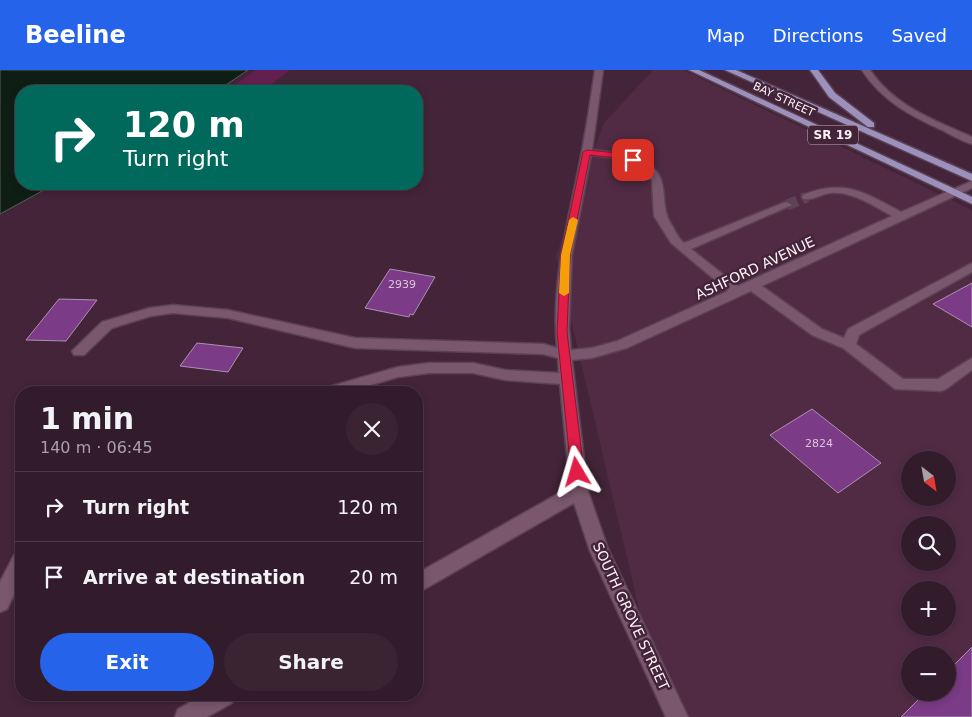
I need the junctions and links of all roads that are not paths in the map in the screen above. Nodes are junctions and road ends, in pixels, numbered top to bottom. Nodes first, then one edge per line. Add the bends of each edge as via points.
1 (599, 70) edge
2 (693, 70) edge
3 (730, 70) edge
4 (814, 70) edge
5 (866, 70) edge
6 (972, 141) edge
7 (587, 152) junction
8 (917, 153) junction
9 (972, 178) edge
10 (972, 184) edge
11 (955, 192) junction
12 (807, 197) tunnel mouth
13 (972, 201) edge
14 (788, 205) tunnel mouth
15 (902, 217) junction
16 (683, 248) junction
17 (972, 267) edge
18 (752, 285) junction
19 (737, 292) junction
20 (848, 345) junction
21 (79, 351) dead end
22 (564, 356) junction
23 (972, 363) edge
24 (566, 378) junction
25 (350, 386) edge
26 (580, 491) junction
27 (15, 573) edge
28 (423, 581) edge
29 (0, 602) edge
30 (214, 701) edge
31 (186, 717) edge
32 (677, 717) edge

1 - 7 street, SOUTH GROVE STREET
2 - 11 main road, BAY STREET / SR 19
3 - 8 main road, BAY STREET
4 - 8 main road, SR 19 via 844,107
5 - 6 street via 892,100
7 - 16 street via 633,160 653,173 657,181 660,216
7 - 22 street, SOUTH GROVE STREET via 566,255
8 - 9 main road, BAY STREET / SR 19
10 - 11 street, ASHFORD AVENUE
11 - 13 main road, BAY STREET / SR 19
11 - 15 street, ASHFORD AVENUE
12 - 15 street via 838,190
14 - 16 street
15 - 18 street, ASHFORD AVENUE
16 - 19 street
17 - 20 street via 853,332
18 - 19 street, ASHFORD AVENUE
18 - 20 street via 817,332
19 - 22 street, ASHFORD AVENUE via 622,345 589,355
20 - 23 street via 900,385 941,385
21 - 22 street, ASHFORD AVENUE via 108,325 150,312 173,309 228,314 355,343 544,349
22 - 24 street, SOUTH GROVE STREET
24 - 25 street via 505,375 473,368 429,368 398,372
24 - 26 street, SOUTH GROVE STREET
26 - 28 street
26 - 32 street, SOUTH GROVE STREET via 599,551
27 - 29 street
30 - 31 street

